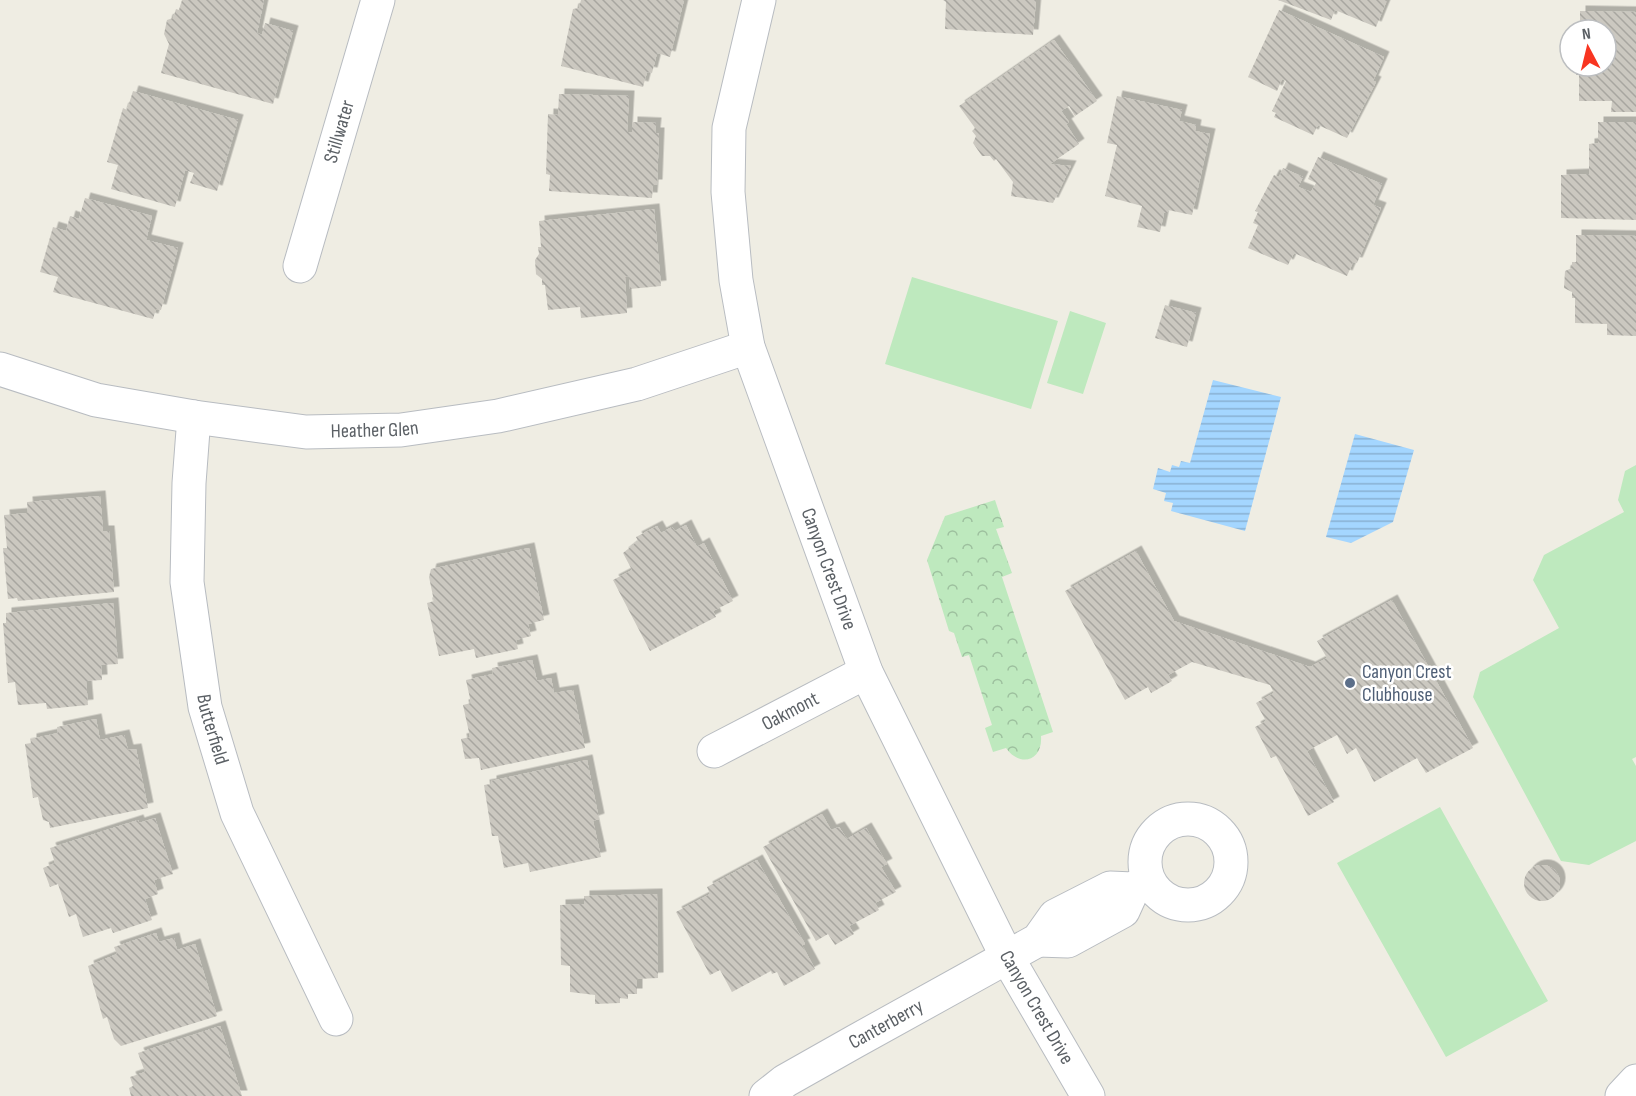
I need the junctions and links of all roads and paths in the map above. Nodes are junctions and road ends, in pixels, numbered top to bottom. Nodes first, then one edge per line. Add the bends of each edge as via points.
1 (378, 0) edge
2 (759, 0) edge
3 (300, 266) dead end
4 (748, 347) junction
5 (0, 369) edge
6 (194, 417) junction
7 (866, 672) junction
8 (714, 751) dead end
9 (1141, 884) dead end
10 (1007, 957) junction
11 (336, 1019) dead end
12 (1636, 1081) edge
13 (766, 1096) edge
14 (1088, 1096) edge
15 (1622, 1096) edge

1 - 3 street, Stillwater
2 - 4 street, Canyon Crest Drive via 729,128 728,192 736,280
4 - 6 street, Heather Glen via 638,384 498,416 401,430 306,432
4 - 7 street, Canyon Crest Drive
5 - 6 street, Heather Glen via 96,400
6 - 11 street, Butterfield via 187,582 205,707 237,813
7 - 8 street, Oakmont
7 - 10 street, Canyon Crest Drive
9 - 10 street, Canterberry via 1123,911 1068,941 1038,940
10 - 13 street, Canterberry via 824,1059
10 - 14 street, Canyon Crest Drive
12 - 15 street

